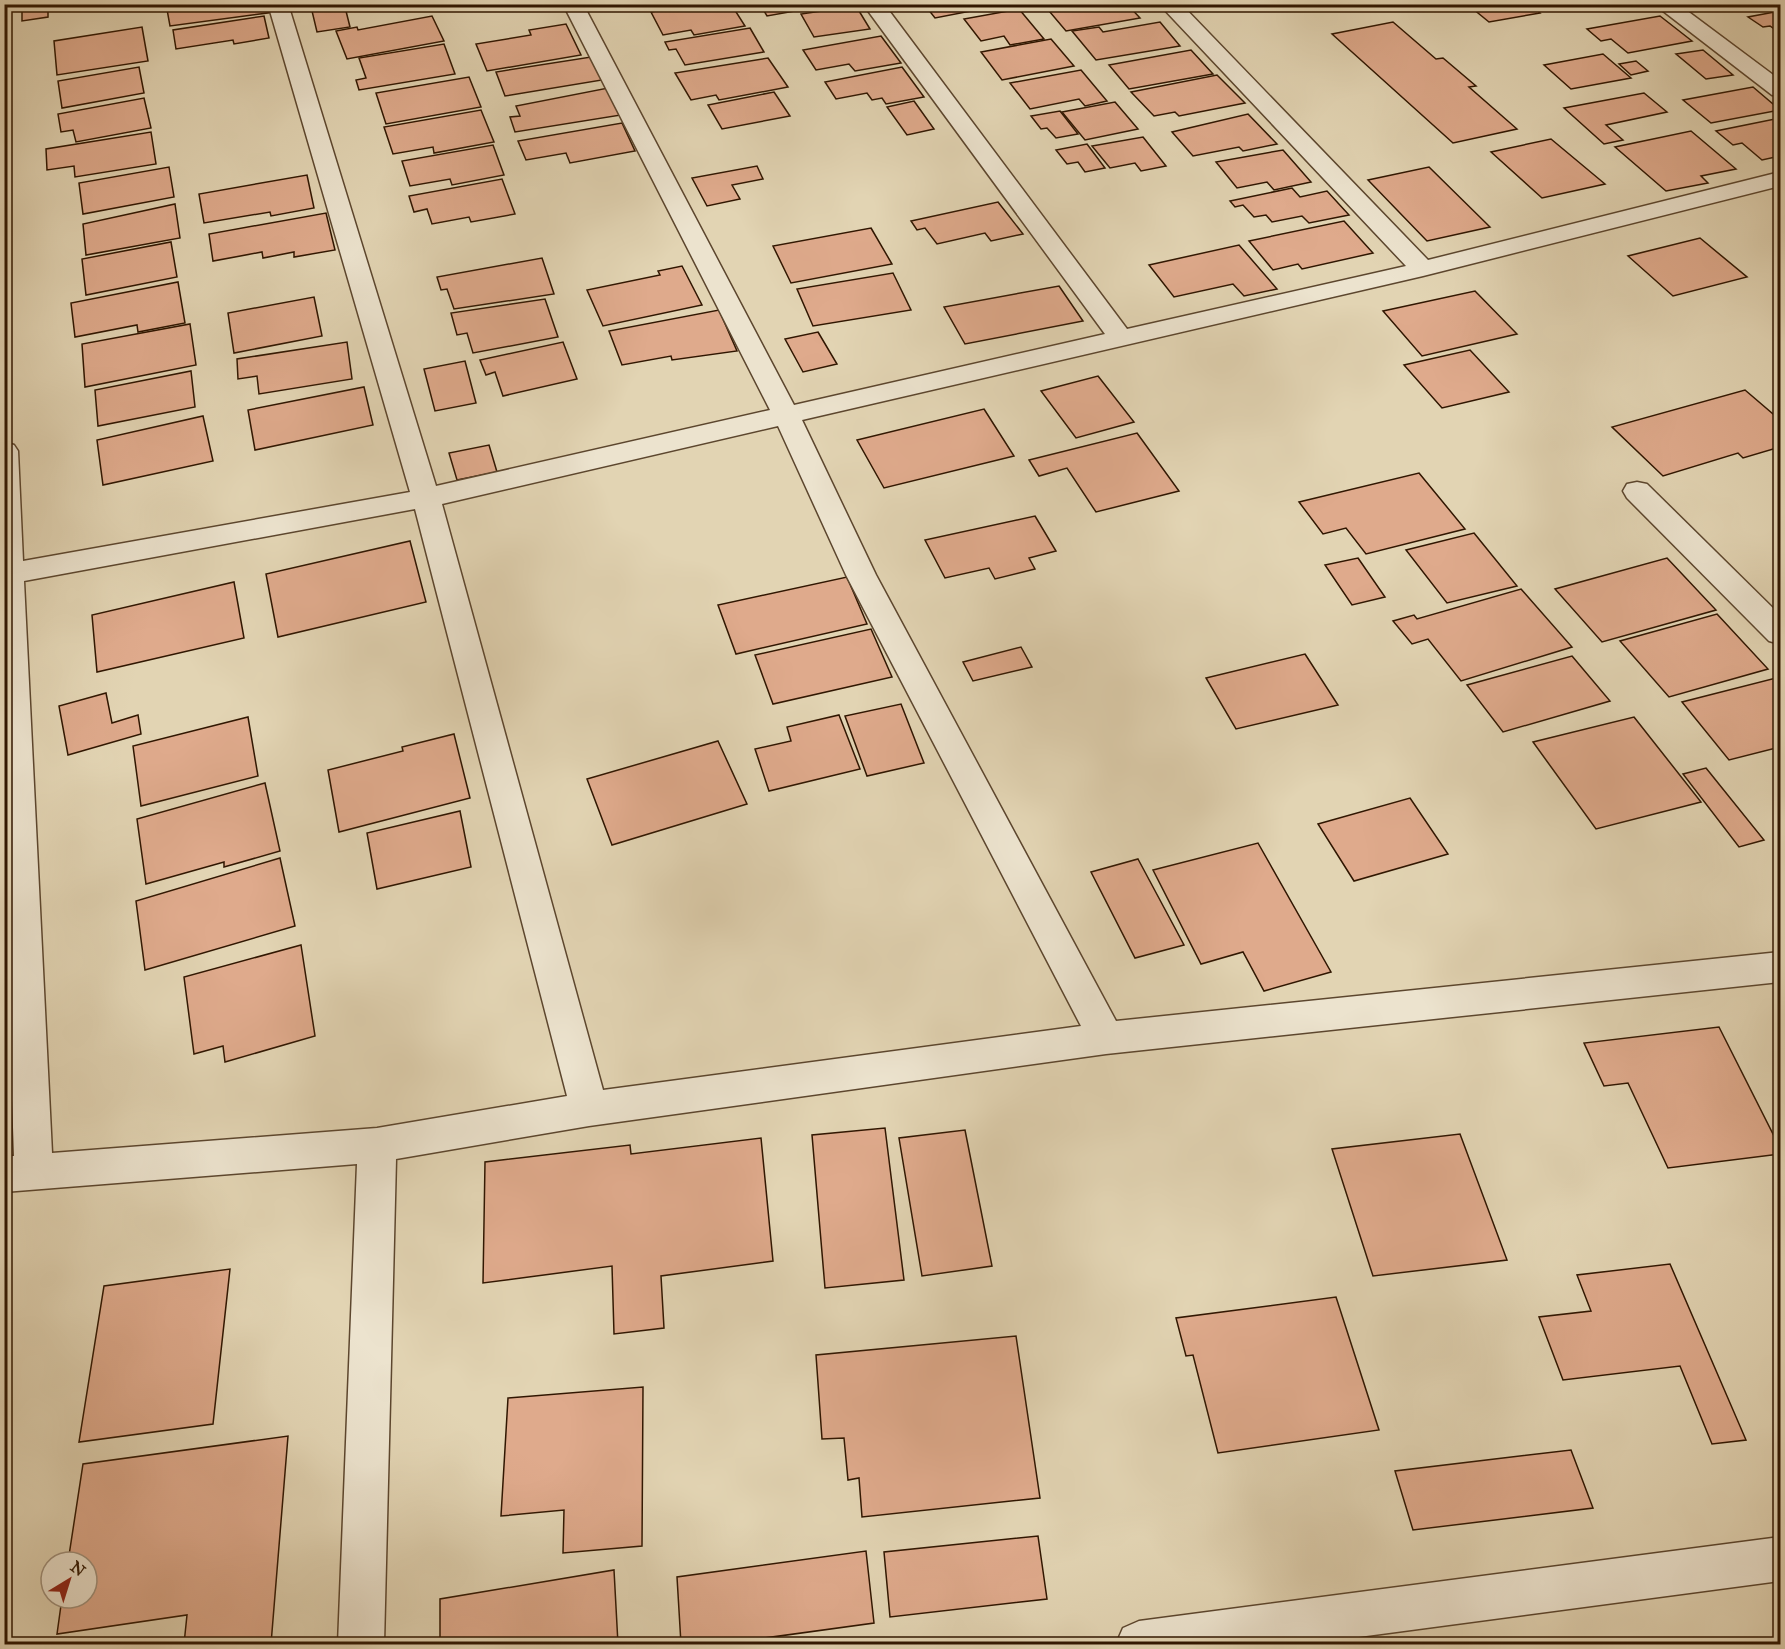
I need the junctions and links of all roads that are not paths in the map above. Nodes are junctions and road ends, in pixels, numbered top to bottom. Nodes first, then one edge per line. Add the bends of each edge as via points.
1 (278, 4) edge
2 (573, 4) edge
3 (873, 4) edge
4 (1169, 4) edge
5 (1664, 4) edge
6 (1780, 90) edge
7 (1780, 179) edge
8 (1424, 269) junction
9 (1122, 340) junction
10 (787, 417) junction
11 (4, 451) edge
12 (1637, 491) dead end
13 (426, 498) junction
14 (10, 573) junction
15 (1780, 633) edge
16 (1780, 967) edge
17 (1106, 1038) junction
18 (589, 1109) junction
19 (377, 1145) junction
20 (19, 1173) edge
21 (1780, 1559) edge
22 (361, 1644) edge
23 (1139, 1644) edge

1 - 13 street
2 - 10 street
3 - 9 street
4 - 8 street
5 - 6 street
7 - 8 street
8 - 9 street
9 - 10 street
10 - 13 street
10 - 17 street via 861,575
11 - 14 street
12 - 15 street
13 - 14 street
13 - 18 street
14 - 20 street
16 - 17 street
17 - 18 street
18 - 19 street
19 - 20 street
19 - 22 street
21 - 23 street

